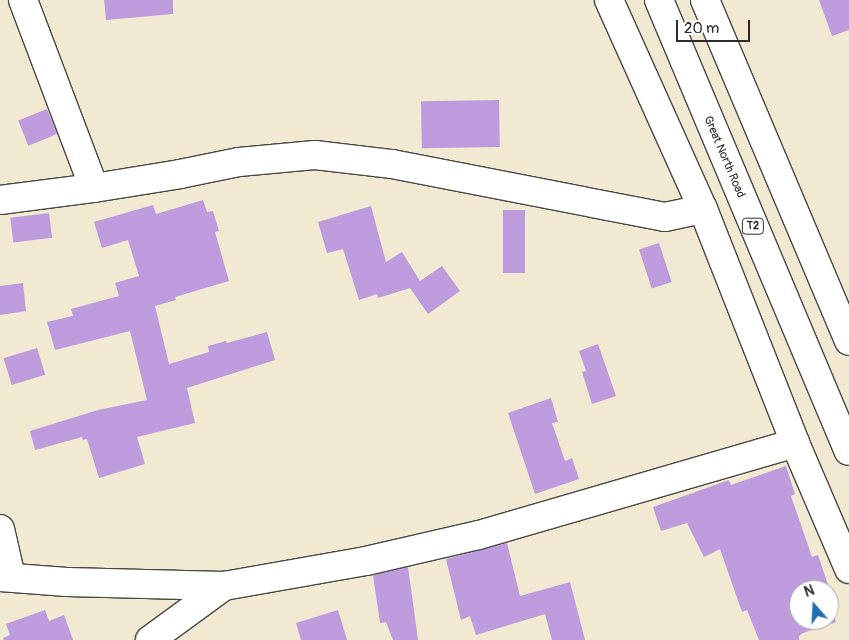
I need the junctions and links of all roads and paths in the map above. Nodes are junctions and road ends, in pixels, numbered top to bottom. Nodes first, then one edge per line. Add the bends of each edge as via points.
1 (24, 0) edge
2 (609, 0) edge
3 (659, 0) edge
4 (705, 0) edge
5 (94, 188) junction
6 (0, 200) edge
7 (703, 209) junction
8 (849, 342) edge
9 (795, 443) junction
10 (849, 451) edge
11 (0, 529) edge
12 (849, 569) edge
13 (6, 577) edge
14 (224, 586) junction
15 (150, 640) edge

1 - 5 street
2 - 7 street
3 - 10 street, Great North Road / T2
4 - 8 street
5 - 6 street
5 - 7 street via 239,162 315,155 392,164 665,217
7 - 9 street
9 - 12 street
9 - 14 street via 479,534 366,561
11 - 13 street
13 - 14 street
14 - 15 street

